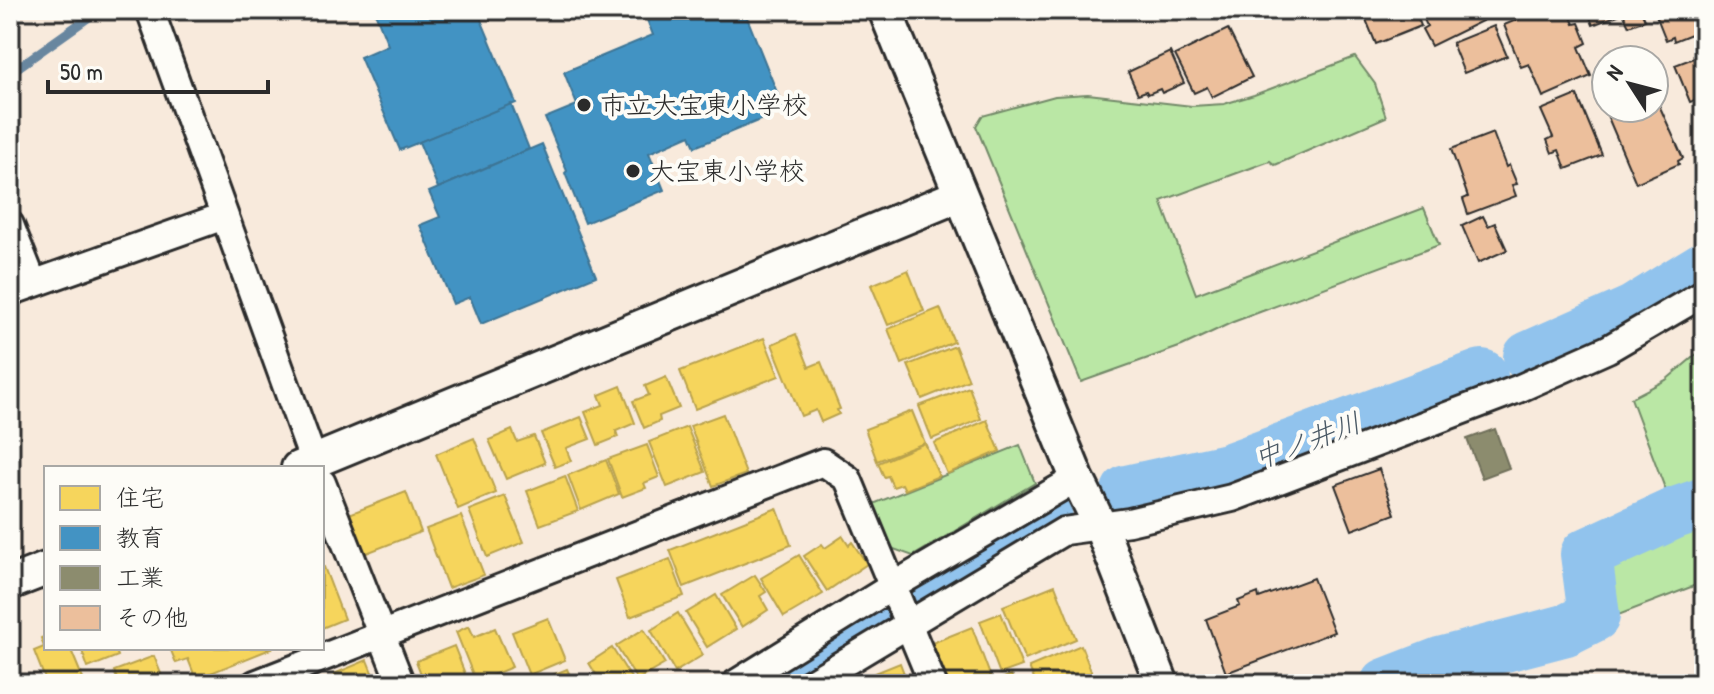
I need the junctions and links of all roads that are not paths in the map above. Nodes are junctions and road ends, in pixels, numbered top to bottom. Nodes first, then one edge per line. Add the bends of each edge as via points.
1 (150, 10) edge
2 (885, 10) edge
3 (960, 195) junction
4 (224, 216) junction
5 (10, 225) edge
6 (21, 288) edge
7 (1704, 293) edge
8 (312, 466) edge
9 (322, 466) edge
10 (1077, 478) junction
11 (324, 496) edge
12 (1100, 525) junction
13 (44, 570) edge
14 (10, 583) edge
15 (893, 586) junction
16 (909, 624) junction
17 (381, 633) junction
18 (255, 684) edge
19 (401, 684) edge
20 (735, 684) edge
21 (809, 684) edge
22 (933, 684) edge
23 (1162, 684) edge

1 - 4 street
2 - 3 street
3 - 9 street
3 - 10 street
4 - 6 street
4 - 8 street
5 - 6 street
7 - 12 street via 1608,349 1518,389 1232,498
10 - 12 street
10 - 15 street
11 - 17 street
12 - 16 street via 1064,531
12 - 23 street
13 - 14 street
15 - 16 street
15 - 17 street via 848,479 823,462
15 - 20 street
16 - 21 street
16 - 22 street
17 - 18 street
17 - 19 street

